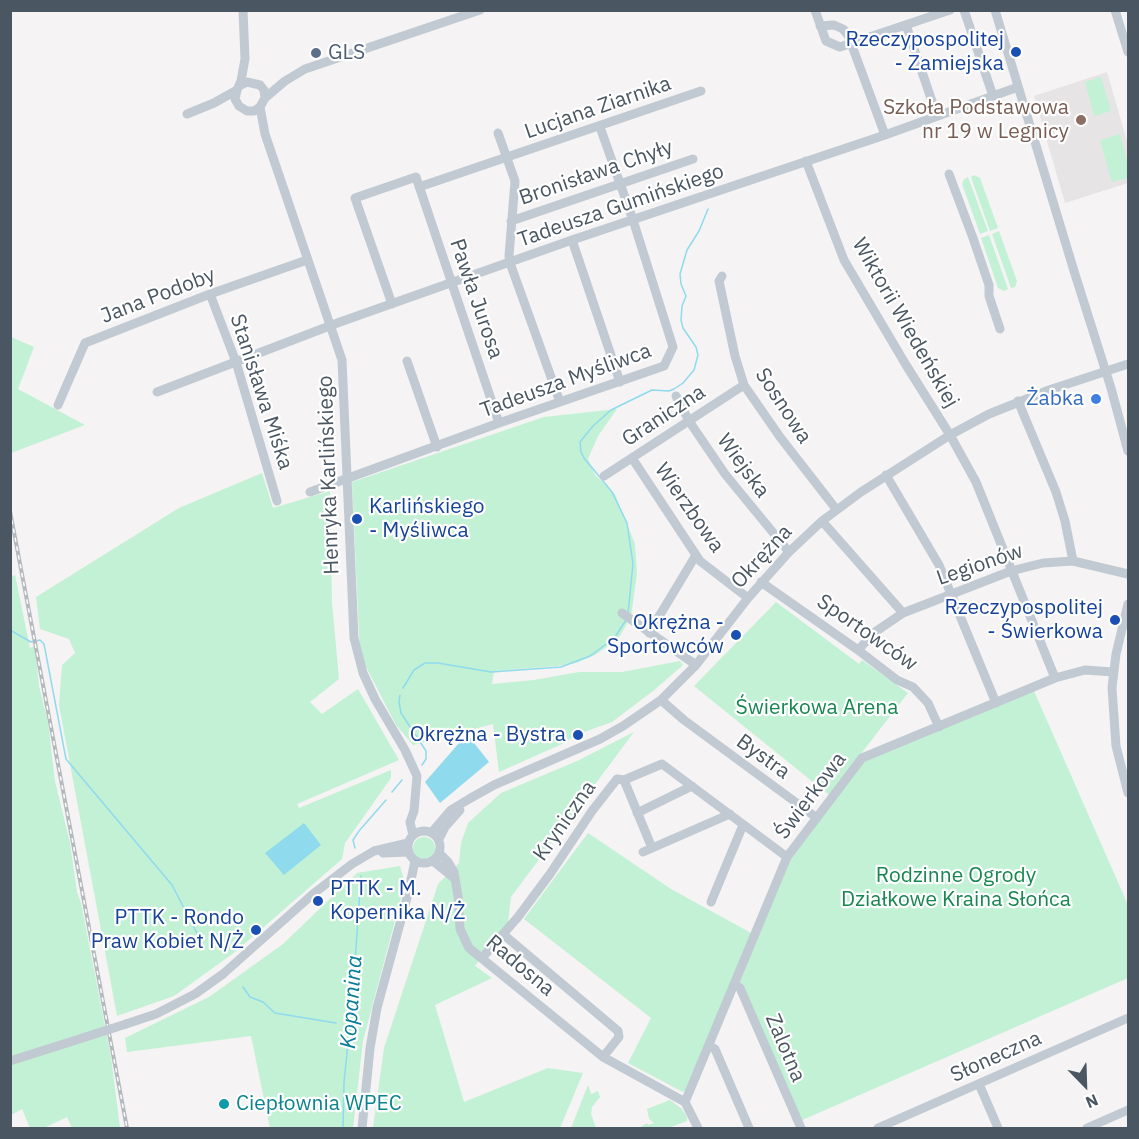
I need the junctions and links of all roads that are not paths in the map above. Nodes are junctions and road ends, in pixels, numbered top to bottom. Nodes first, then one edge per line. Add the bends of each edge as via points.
1 (243, 10) edge
2 (480, 10) edge
3 (815, 10) edge
4 (950, 10) edge
5 (964, 10) edge
6 (995, 10) edge
7 (1115, 10) edge
8 (820, 26) junction
9 (906, 26) junction
10 (852, 43) junction
11 (1128, 52) edge
12 (244, 59) junction
13 (285, 81) junction
14 (257, 83) junction
15 (1018, 87) junction
16 (238, 88) junction
17 (701, 92) dead end
18 (993, 96) junction
19 (265, 98) junction
20 (214, 103) junction
21 (237, 104) junction
22 (260, 107) junction
23 (248, 111) junction
24 (187, 114) dead end
25 (938, 116) junction
26 (600, 127) junction
27 (498, 133) dead end
28 (265, 134) junction
29 (885, 135) junction
30 (507, 158) junction
31 (693, 159) dead end
32 (806, 161) junction
33 (949, 174) dead end
34 (621, 183) junction
35 (419, 187) junction
36 (633, 220) junction
37 (511, 221) junction
38 (572, 240) junction
39 (307, 260) junction
40 (510, 263) junction
41 (722, 276) dead end
42 (452, 284) junction
43 (210, 294) junction
44 (392, 304) junction
45 (330, 326) junction
46 (1000, 329) dead end
47 (407, 361) dead end
48 (236, 362) junction
49 (1128, 364) edge
50 (1106, 371) junction
51 (620, 382) junction
52 (744, 385) junction
53 (157, 392) dead end
54 (676, 396) dead end
55 (1018, 401) junction
56 (560, 402) junction
57 (58, 405) dead end
58 (689, 421) junction
59 (499, 423) junction
60 (950, 435) junction
61 (436, 447) junction
62 (1128, 451) edge
63 (632, 458) junction
64 (886, 475) junction
65 (604, 476) dead end
66 (347, 478) junction
67 (310, 492) dead end
68 (277, 501) dead end
69 (836, 509) junction
70 (822, 521) junction
71 (789, 552) junction
72 (696, 555) junction
73 (1073, 561) junction
74 (1011, 571) junction
75 (1128, 574) edge
76 (761, 582) junction
77 (952, 593) junction
78 (748, 598) junction
79 (1128, 604) edge
80 (622, 613) dead end
81 (903, 613) junction
82 (649, 633) junction
83 (858, 650) junction
84 (696, 665) junction
85 (1113, 672) junction
86 (1055, 678) junction
87 (661, 700) junction
88 (996, 703) junction
89 (939, 727) junction
90 (624, 780) junction
91 (692, 786) junction
92 (1128, 793) edge
93 (638, 813) junction
94 (730, 814) junction
95 (817, 818) junction
96 (743, 825) junction
97 (420, 839) junction
98 (652, 848) junction
99 (643, 852) dead end
100 (787, 857) junction
101 (428, 860) junction
102 (711, 902) dead end
103 (504, 935) junction
104 (482, 958) junction
105 (735, 984) junction
106 (1128, 1018) edge
107 (709, 1046) junction
108 (603, 1057) junction
109 (10, 1061) edge
110 (979, 1084) junction
111 (685, 1102) junction
112 (1128, 1110) edge
113 (889, 1126) edge
114 (362, 1128) edge
115 (698, 1128) edge
116 (749, 1128) edge
117 (801, 1128) edge
118 (878, 1128) edge
119 (998, 1128) edge
120 (1088, 1128) edge

1 - 12 street
2 - 13 street via 305,69
3 - 8 street
4 - 9 street
5 - 18 street
6 - 15 street
7 - 11 street
8 - 10 street via 843,29
8 - 10 street via 831,44 840,47
9 - 10 street
9 - 25 street
10 - 29 street
12 - 14 street
12 - 16 street
13 - 14 street
13 - 19 street
14 - 16 street via 247,82
14 - 19 street
15 - 18 street, Tadeusza Gumińskiego
15 - 50 street
16 - 20 street
16 - 21 street
17 - 26 street, Lucjana Ziarnika
18 - 25 street, Tadeusza Gumińskiego
19 - 22 street
20 - 21 street
20 - 24 street
21 - 23 street
22 - 23 street
22 - 28 street, Henryka Karlińskiego
23 - 28 street, Henryka Karlińskiego
25 - 29 street, Tadeusza Gumińskiego
26 - 30 street, Lucjana Ziarnika
26 - 34 street, Tadeusza Myśliwca
27 - 30 street
28 - 39 street, Henryka Karlińskiego
29 - 32 street, Tadeusza Gumińskiego
30 - 35 street, Lucjana Ziarnika
30 - 37 street via 515,181
31 - 34 street, Bronisława Chyły
32 - 36 street, Tadeusza Gumińskiego
32 - 60 street, Wiktorii Wiedeńskiej via 844,260
33 - 46 street
34 - 36 street, Tadeusza Myśliwca
34 - 37 street, Bronisława Chyły
35 - 42 street, Pawła Jurosa
35 - 44 street via 416,177 355,198
36 - 38 street, Tadeusza Gumińskiego
36 - 51 street, Tadeusza Myśliwca via 674,347 664,366
37 - 40 street
38 - 40 street, Tadeusza Gumińskiego
38 - 51 street
39 - 43 street, Jana Podoby
39 - 45 street, Henryka Karlińskiego
40 - 42 street, Tadeusza Gumińskiego
40 - 56 street
41 - 52 street, Sosnowa via 719,280
42 - 44 street, Tadeusza Gumińskiego
42 - 59 street, Pawła Jurosa
43 - 48 street, Stanisława Miśka
43 - 57 street, Jana Podoby via 85,343
44 - 45 street, Tadeusza Gumińskiego
45 - 48 street, Tadeusza Gumińskiego
45 - 66 street, Henryka Karlińskiego via 343,368
47 - 61 street
48 - 53 street, Tadeusza Gumińskiego
48 - 68 street, Stanisława Miśka
49 - 50 street, Okrężna
50 - 55 street, Okrężna
50 - 62 street
51 - 56 street, Tadeusza Myśliwca
52 - 58 street, Graniczna
52 - 69 street, Sosnowa
54 - 58 street, Wiejska
55 - 60 street, Okrężna
55 - 73 street via 1056,492
56 - 59 street, Tadeusza Myśliwca
58 - 63 street, Graniczna
58 - 71 street, Wiejska via 725,474
59 - 61 street, Tadeusza Myśliwca
60 - 64 street, Okrężna
60 - 74 street, Wiktorii Wiedeńskiej via 976,482
61 - 66 street, Tadeusza Myśliwca
63 - 65 street, Graniczna
63 - 72 street, Wierzbowa
64 - 69 street, Okrężna
64 - 77 street
66 - 67 street, Tadeusza Myśliwca
66 - 97 street, Henryka Karlińskiego via 354,638 363,673 417,776 414,812
69 - 70 street, Okrężna
70 - 71 street, Okrężna
70 - 81 street
71 - 76 street, Okrężna
72 - 78 street, Wierzbowa
72 - 82 street
73 - 74 street, Legionów
73 - 75 street, Legionów
74 - 77 street, Legionów
74 - 86 street, Wiktorii Wiedeńskiej
76 - 78 street, Okrężna
76 - 83 street, Sportowców
77 - 81 street, Legionów
77 - 88 street
78 - 84 street, Okrężna
79 - 85 street
80 - 82 street
81 - 83 street, Legionów via 874,632
82 - 84 street
83 - 89 street, Sportowców via 921,693
84 - 87 street, Okrężna
85 - 86 street, Świerkowa via 1086,670
85 - 92 street via 1116,746
86 - 88 street, Świerkowa
87 - 95 street, Bystra
87 - 97 street, Okrężna via 600,739 494,785 451,810
88 - 89 street, Świerkowa
89 - 95 street, Świerkowa via 862,758
90 - 91 street, Kryniczna via 662,764
90 - 93 street
90 - 103 street, Kryniczna via 616,779
91 - 93 street
91 - 94 street, Kryniczna
93 - 98 street
94 - 96 street, Kryniczna
94 - 98 street
95 - 100 street, Świerkowa
96 - 100 street, Kryniczna
96 - 102 street
97 - 101 street
97 - 101 street, Radosna
97 - 109 street, bridge via 363,858 341,871 195,994 156,1014
98 - 99 street
100 - 105 street, Świerkowa
101 - 104 street, Radosna via 451,866 460,929 469,948
101 - 114 street via 411,884 377,1008
103 - 104 street, Kryniczna
103 - 108 street, Radosna via 618,1031
104 - 108 street, Radosna
105 - 107 street, Świerkowa
105 - 117 street, Zalotna
106 - 110 street, Słoneczna
107 - 111 street, Świerkowa
107 - 116 street via 715,1049
108 - 111 street, Radosna
110 - 113 street, Słoneczna
110 - 119 street
111 - 115 street
112 - 120 street
113 - 118 street, Słoneczna

